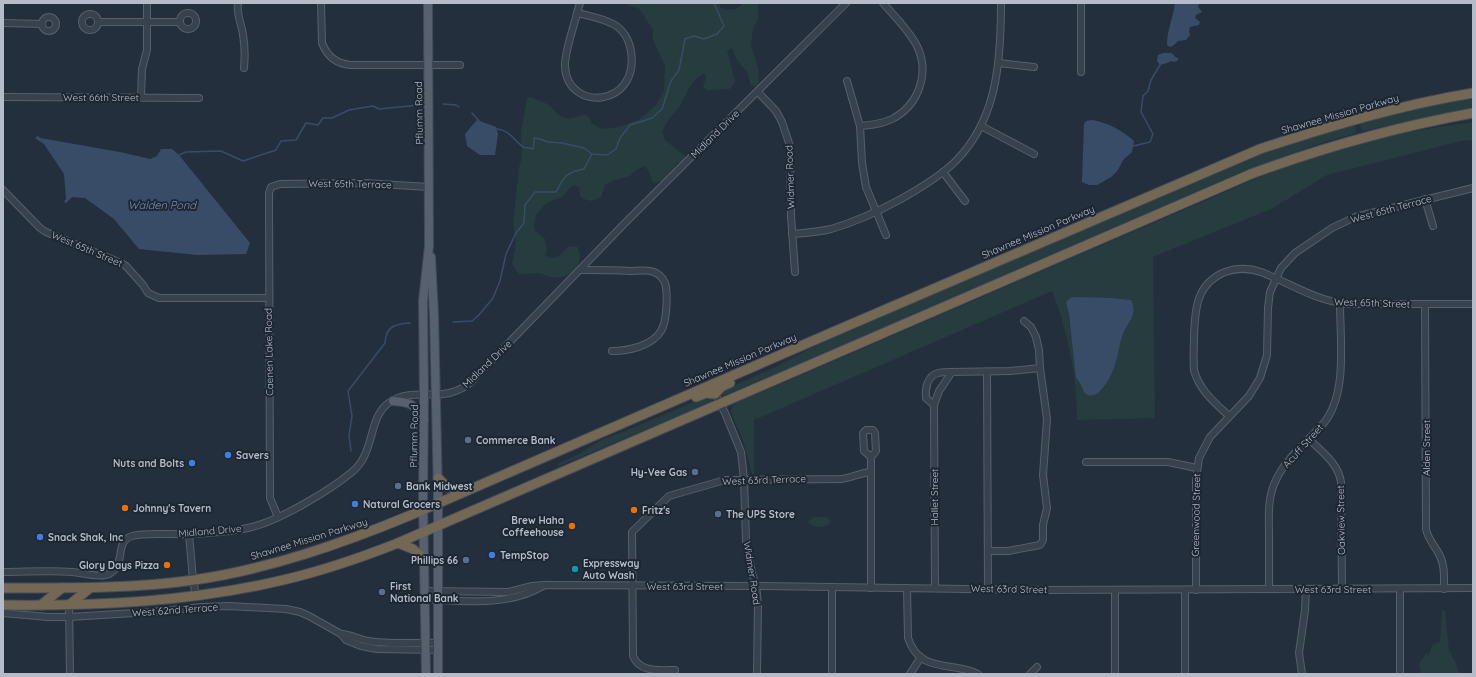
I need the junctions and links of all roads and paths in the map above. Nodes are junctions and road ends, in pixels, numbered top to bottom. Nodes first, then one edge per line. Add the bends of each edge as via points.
1 (147, 3) edge
2 (238, 3) edge
3 (321, 3) edge
4 (428, 3) edge
5 (580, 3) edge
6 (846, 3) edge
7 (883, 3) edge
8 (1001, 3) edge
9 (1081, 3) edge
10 (577, 13) junction
11 (147, 21) junction
12 (98, 22) dead end
13 (179, 22) dead end
14 (3, 23) edge
15 (42, 24) dead end
16 (999, 63) junction
17 (428, 66) junction
18 (460, 66) dead end
19 (1034, 67) dead end
20 (244, 68) dead end
21 (1081, 72) dead end
22 (847, 81) dead end
23 (758, 92) junction
24 (1473, 92) edge
25 (3, 97) edge
26 (141, 97) junction
27 (199, 98) dead end
28 (1473, 113) edge
29 (860, 126) junction
30 (981, 126) junction
31 (1034, 154) dead end
32 (943, 172) junction
33 (271, 187) joint
34 (429, 187) junction
35 (1473, 188) edge
36 (4, 195) edge
37 (1425, 199) junction
38 (965, 201) dead end
39 (876, 211) junction
40 (1433, 226) dead end
41 (792, 234) junction
42 (886, 235) dead end
43 (429, 246) junction
44 (581, 270) junction
45 (795, 272) dead end
46 (1276, 279) junction
47 (268, 298) junction
48 (1340, 303) junction
49 (1425, 304) junction
50 (1473, 304) edge
51 (1268, 319) joint
52 (1024, 321) dead end
53 (612, 351) dead end
54 (788, 352) junction
55 (1040, 368) junction
56 (952, 372) junction
57 (987, 372) junction
58 (424, 394) junction
59 (435, 394) junction
60 (715, 394) junction
61 (393, 401) junction
62 (720, 404) junction
63 (934, 405) junction
64 (640, 416) junction
65 (1229, 416) junction
66 (424, 419) junction
67 (1309, 439) junction
68 (871, 456) dead end
69 (1086, 462) dead end
70 (1197, 468) junction
71 (871, 472) junction
72 (438, 478) junction
73 (744, 479) junction
74 (465, 491) junction
75 (438, 504) junction
76 (423, 510) junction
77 (278, 517) junction
78 (438, 525) junction
79 (423, 532) junction
80 (189, 534) junction
81 (398, 543) junction
82 (988, 551) junction
83 (423, 558) junction
84 (3, 572) edge
85 (193, 580) junction
86 (632, 586) junction
87 (756, 586) junction
88 (832, 587) junction
89 (3, 588) edge
90 (62, 588) junction
91 (90, 588) junction
92 (872, 588) junction
93 (907, 588) junction
94 (935, 588) junction
95 (1306, 588) junction
96 (1342, 588) junction
97 (1400, 588) junction
98 (1444, 588) junction
99 (1473, 588) edge
100 (988, 589) junction
101 (1269, 589) junction
102 (1115, 590) junction
103 (1185, 590) junction
104 (1196, 590) junction
105 (424, 595) junction
106 (196, 596) junction
107 (438, 596) junction
108 (3, 604) edge
109 (40, 605) junction
110 (69, 605) junction
111 (3, 613) edge
112 (69, 617) junction
113 (425, 646) junction
114 (438, 646) junction
115 (921, 657) junction
116 (1037, 667) dead end
117 (676, 670) dead end
118 (70, 674) edge
119 (426, 674) edge
120 (438, 674) edge
121 (757, 674) edge
122 (832, 674) edge
123 (910, 674) edge
124 (978, 674) edge
125 (1030, 674) edge
126 (1115, 674) edge
127 (1185, 674) edge
128 (1302, 674) edge
129 (1400, 674) edge

1 - 11 street
2 - 20 street via 245,50
3 - 17 street via 322,43 334,60 345,65
4 - 17 main road, Pflumm Road
5 - 10 street
6 - 23 street, Midland Drive
7 - 29 street via 918,47 922,62 922,78 917,94 903,111 888,121
8 - 16 street
9 - 21 street
10 - 10 street via 565,62 566,74 574,88 588,97 603,98 620,90 626,83 632,64 630,45 623,33 613,24
11 - 12 street
11 - 13 street
11 - 26 street via 147,50 142,69
14 - 15 street
16 - 19 street
16 - 30 street via 992,100
17 - 18 street
17 - 34 main road, Pflumm Road
22 - 29 street
23 - 41 street, Widmer Road via 776,111 787,134 791,154
23 - 44 street, Midland Drive
24 - 54 highway, Shawnee Mission Parkway via 1404,106 1260,149
25 - 26 street, West 66th Street
26 - 27 street, West 66th Street
28 - 62 highway via 1362,137 1251,174
29 - 39 street via 863,174
30 - 31 street
30 - 32 street via 961,155
32 - 38 street
32 - 39 street via 915,191
33 - 34 street, West 65th Terrace via 280,184
33 - 47 street, Caenen Lake Road
34 - 43 main road, Pflumm Road
35 - 37 street, West 65th Terrace
36 - 47 street, West 65th Street via 46,232 126,266 152,298
37 - 40 street
37 - 46 street, West 65th Terrace via 1343,222 1295,253 1281,268
39 - 41 street via 831,229
39 - 42 street
41 - 45 street, Widmer Road
43 - 58 main road, Pflumm Road via 423,301
43 - 59 main road, Pflumm Road via 433,286
44 - 53 street via 654,272 659,274 665,284 666,317 661,331 650,341 636,347
44 - 59 street, Midland Drive via 470,383 451,393
46 - 48 street, West 65th Street via 1313,296
46 - 51 street, West 65th Terrace via 1269,298
46 - 65 street via 1245,268 1231,270 1213,279 1200,293 1194,320 1193,362 1196,378 1203,390
47 - 77 street, Caenen Lake Road via 270,498
48 - 49 street, West 65th Street
48 - 67 street, Acuff Street via 1340,386 1326,421
49 - 50 street, West 65th Street
49 - 98 street, Alden Street via 1426,529 1442,562
51 - 65 street, Greenwood Street via 1267,355 1260,378 1249,396
52 - 55 street via 1031,326 1036,337
54 - 60 highway via 721,387
54 - 64 highway, Shawnee Mission Parkway
55 - 57 street, Hallet Street
55 - 82 street via 1046,419 1043,475 1047,508 1043,540 1040,545 1008,551
56 - 57 street, Hallet Street
56 - 63 street, Hallet Street via 939,391
56 - 63 street, Hallet Street via 938,373 927,383 926,398
57 - 82 street
58 - 59 street, Midland Drive
58 - 61 street, Midland Drive via 408,395
58 - 66 main road, Pflumm Road
59 - 72 main road, Pflumm Road
60 - 62 street, Widmer Road
60 - 64 highway via 706,393
61 - 66 main road via 410,403
61 - 77 street, Midland Drive via 382,410 377,419 368,451 362,462 318,495
62 - 73 street, Widmer Road via 741,452
62 - 78 highway
63 - 94 street, Hallet Street
64 - 74 highway, Shawnee Mission Parkway
65 - 70 street, Greenwood Street via 1210,437
66 - 76 main road, Pflumm Road
67 - 96 street, Oakview Street via 1332,461 1340,475
67 - 101 street, Acuff Street via 1284,465 1271,492
68 - 71 street
69 - 70 street via 1168,462
70 - 104 street, Greenwood Street
71 - 73 street, West 63rd Terrace via 861,472 841,479
71 - 92 street
72 - 74 highway via 447,487
72 - 75 main road, Pflumm Road
73 - 86 street, West 63rd Terrace via 725,480 669,496 632,532
73 - 87 street, Widmer Road via 746,541
74 - 75 highway, Shawnee Mission Parkway
75 - 76 highway, Shawnee Mission Parkway
75 - 78 main road, Pflumm Road
76 - 79 main road, Pflumm Road
76 - 85 highway, Shawnee Mission Parkway via 369,532 269,565
77 - 80 street, Midland Drive via 251,527
78 - 79 highway
78 - 107 main road, Pflumm Road
79 - 81 highway
79 - 83 main road, Pflumm Road
80 - 84 street, Midland Drive via 131,536 120,550 120,562 116,569 106,575 93,576 72,572
80 - 85 street
81 - 83 highway via 413,548
81 - 106 highway via 305,575
82 - 100 street
83 - 105 main road, Pflumm Road
85 - 91 highway, Shawnee Mission Parkway via 130,587
85 - 106 street
86 - 87 street, West 63rd Street
86 - 107 street, West 63rd Street via 545,585 509,600 486,601
86 - 117 street, West 63rd Terrace via 635,661 646,669
87 - 88 street, West 63rd Street
87 - 121 street, Widmer Road
88 - 92 street, West 63rd Street
88 - 122 street
89 - 90 highway, Shawnee Mission Parkway
90 - 91 highway, Shawnee Mission Parkway
90 - 109 highway
91 - 110 highway
92 - 93 street, West 63rd Street
93 - 94 street, West 63rd Street
93 - 115 street via 908,638 910,645
94 - 100 street, West 63rd Street
95 - 96 street, West 63rd Street
95 - 101 street, West 63rd Street
95 - 128 street via 1299,653
96 - 97 street, West 63rd Street
97 - 98 street, West 63rd Street
97 - 129 street
98 - 99 street, West 63rd Street
100 - 102 street, West 63rd Street
101 - 104 street, West 63rd Street
102 - 103 street, West 63rd Street
102 - 126 street
103 - 104 street, West 63rd Street
103 - 127 street
105 - 107 street, West 63rd Street
105 - 113 main road, Pflumm Road
106 - 110 highway
107 - 114 main road, Pflumm Road
108 - 109 highway
109 - 110 highway
110 - 112 street
111 - 112 street, West 62nd Terrace via 48,618
112 - 113 street, West 62nd Terrace via 202,606 293,610 341,634 368,641
112 - 118 street
113 - 114 street, West 62nd Terrace
113 - 119 main road, Pflumm Road
114 - 120 main road, Pflumm Road
115 - 123 street
115 - 124 street via 928,663 962,668
116 - 125 street

